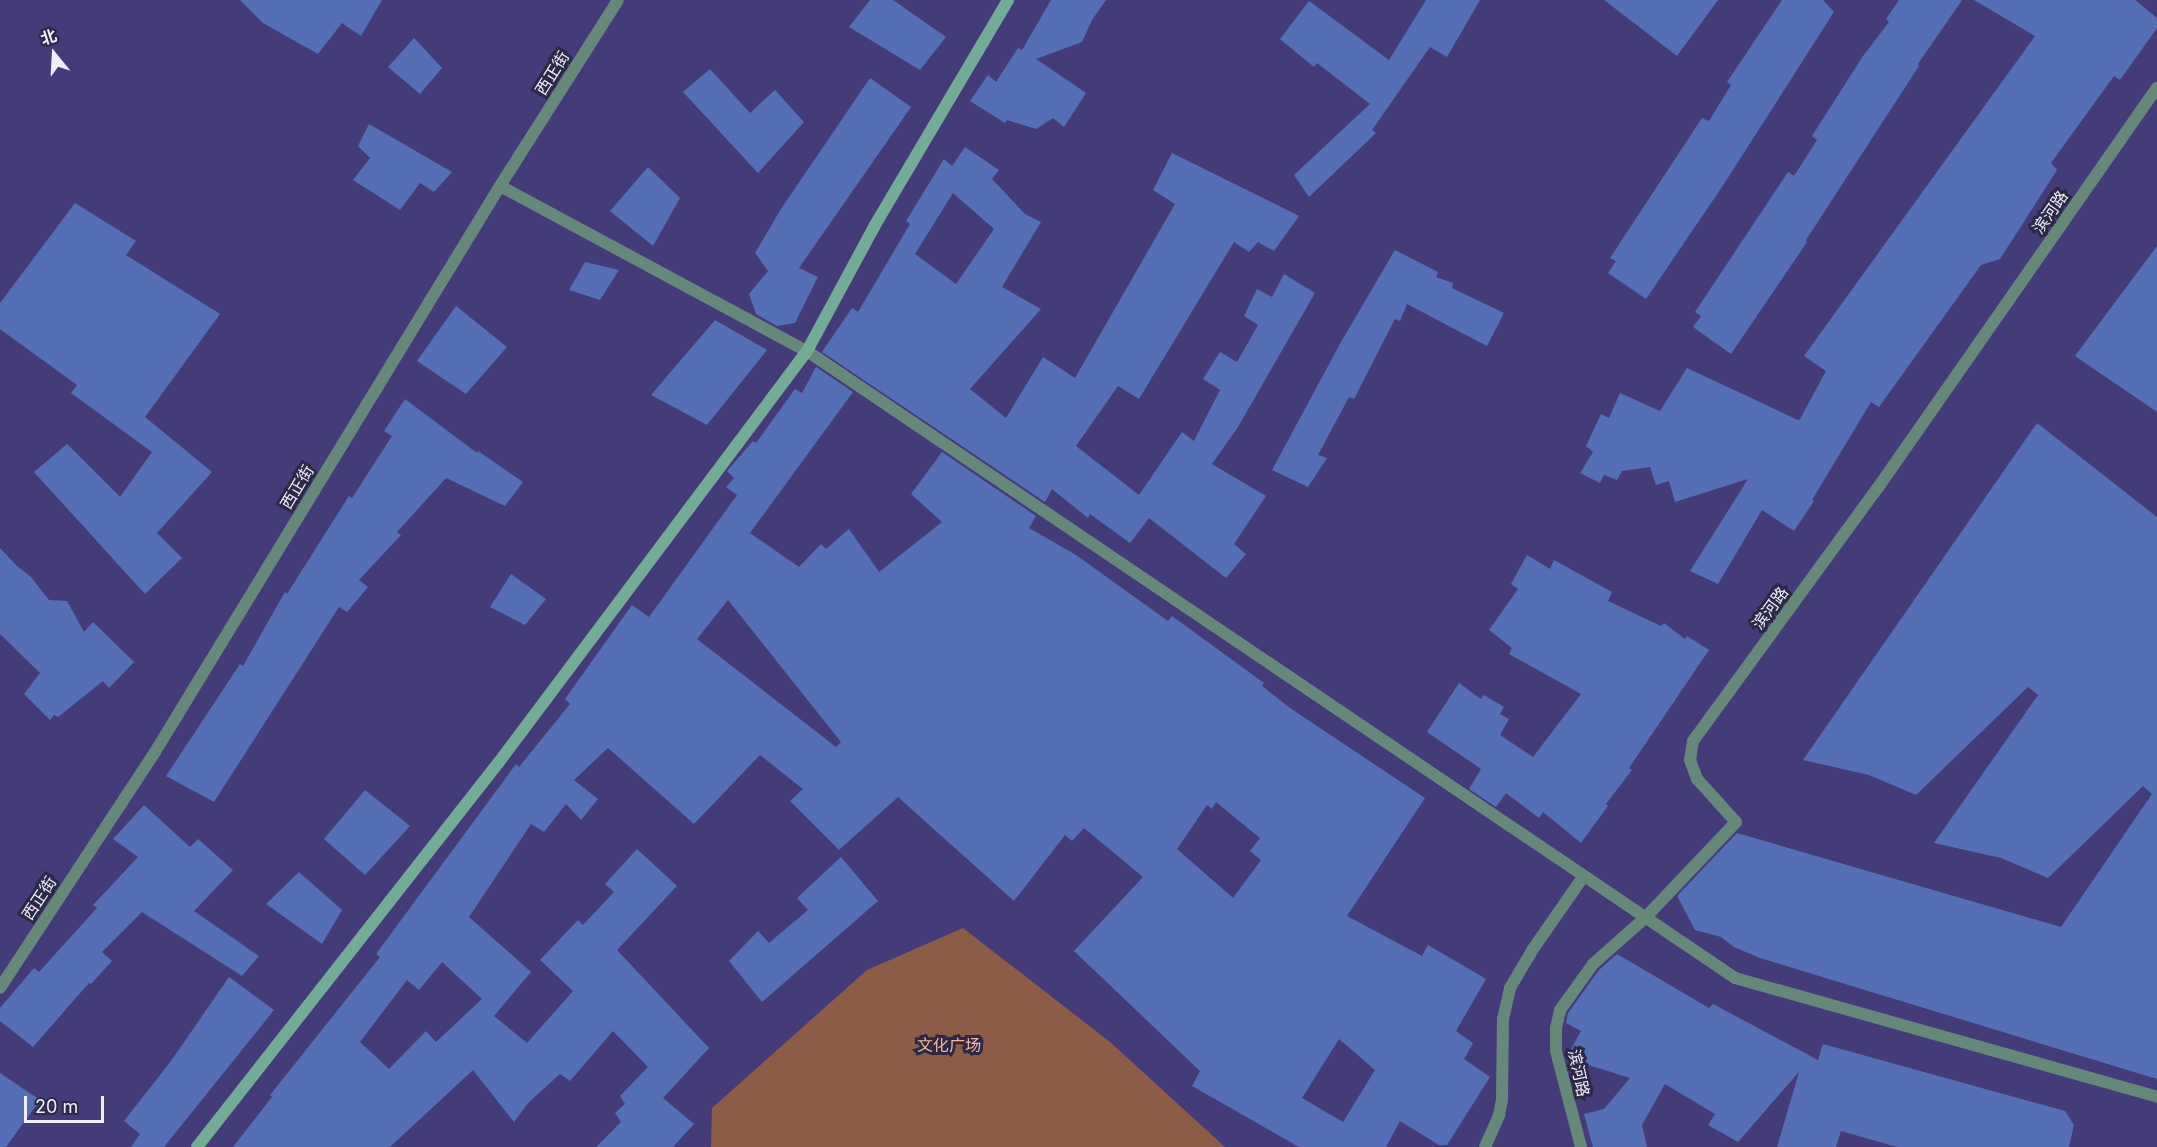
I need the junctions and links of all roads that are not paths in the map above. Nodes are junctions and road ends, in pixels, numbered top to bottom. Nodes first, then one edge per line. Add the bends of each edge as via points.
1 (618, 0) edge
2 (1008, 0) edge
3 (2157, 88) edge
4 (500, 186) junction
5 (807, 351) junction
6 (1583, 877) junction
7 (1645, 918) junction
8 (0, 988) edge
9 (2157, 1097) edge
10 (197, 1147) edge
11 (1485, 1147) edge
12 (1581, 1147) edge

1 - 4 street, 西正街
2 - 5 main road via 875,225
3 - 7 street, 滨河路 via 1877,489 1694,741 1690,760 1697,779 1736,822
4 - 5 street
4 - 8 street, 西正街 via 155,752
5 - 6 street
5 - 10 main road via 500,762
6 - 7 street
6 - 11 street via 1510,988 1503,1019 1502,1100
7 - 9 street via 1735,978
7 - 12 street, 滨河路 via 1593,964 1560,1010 1556,1052

